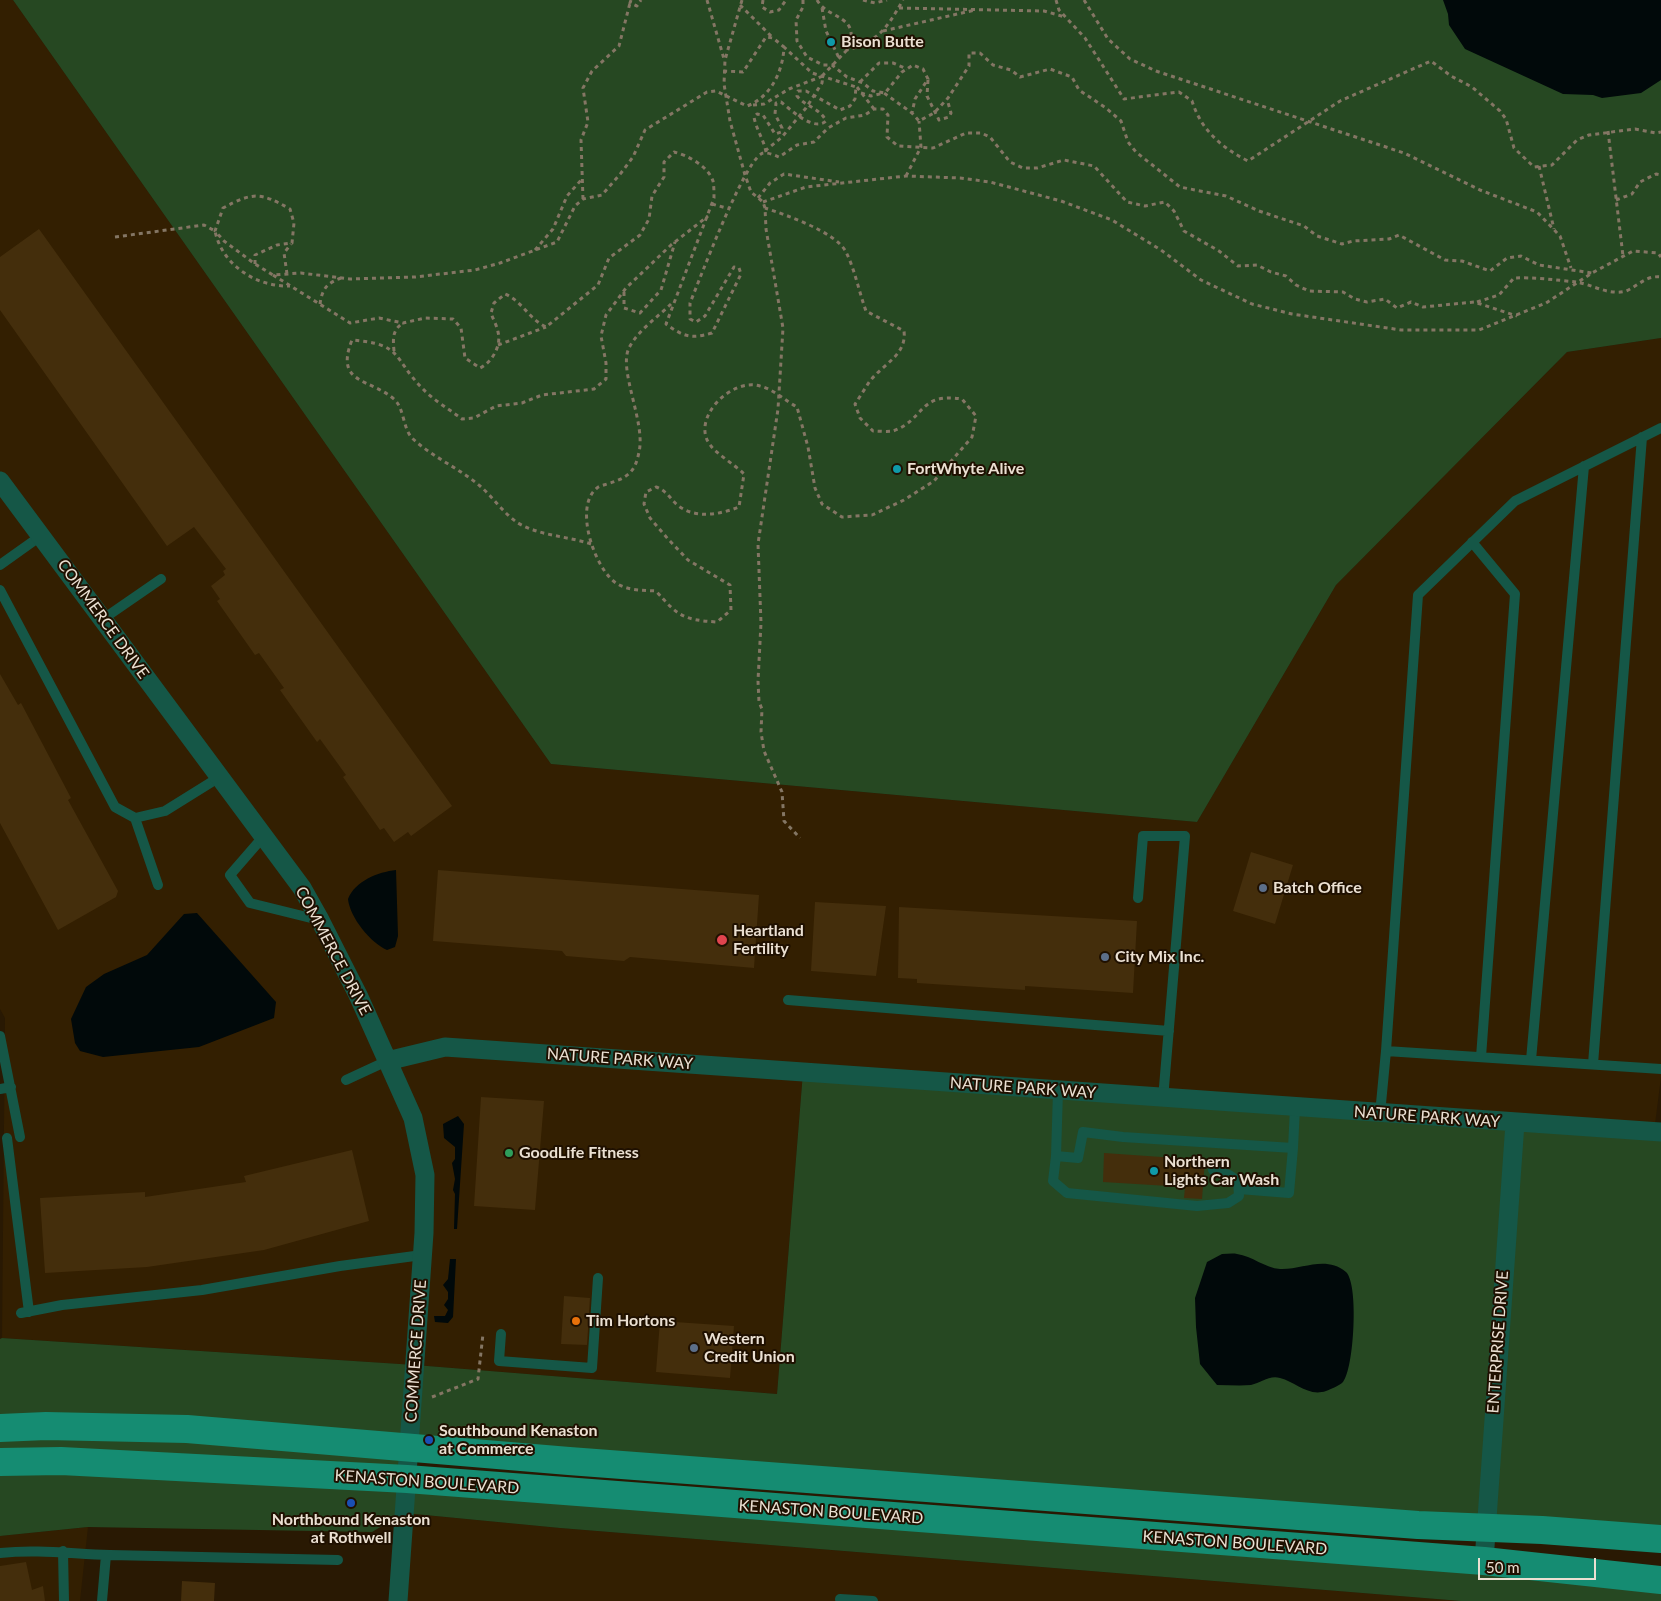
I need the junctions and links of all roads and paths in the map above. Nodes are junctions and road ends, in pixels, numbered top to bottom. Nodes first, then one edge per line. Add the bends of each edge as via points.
1 (641, 0) edge
2 (707, 0) edge
3 (742, 0) edge
4 (762, 0) edge
5 (786, 0) edge
6 (803, 0) edge
7 (817, 0) edge
8 (863, 0) edge
9 (887, 0) edge
10 (903, 0) edge
11 (1056, 0) edge
12 (1084, 0) edge
13 (631, 2) edge
14 (740, 5) junction
15 (822, 7) junction
16 (899, 8) junction
17 (982, 8) junction
18 (1065, 17) junction
19 (883, 31) junction
20 (773, 38) junction
21 (784, 47) junction
22 (847, 50) junction
23 (839, 58) junction
24 (725, 60) junction
25 (832, 66) junction
26 (907, 69) junction
27 (724, 71) junction
28 (823, 76) junction
29 (851, 79) junction
30 (928, 80) junction
31 (860, 82) junction
32 (845, 83) junction
33 (856, 87) junction
34 (861, 93) junction
35 (884, 93) junction
36 (814, 96) junction
37 (727, 98) junction
38 (947, 99) junction
39 (808, 105) junction
40 (748, 106) junction
41 (874, 109) junction
42 (912, 113) junction
43 (934, 114) junction
44 (799, 117) junction
45 (919, 121) junction
46 (1309, 122) junction
47 (1608, 131) junction
48 (1661, 132) edge
49 (921, 147) junction
50 (766, 151) junction
51 (1539, 166) junction
52 (746, 174) junction
53 (906, 176) junction
54 (1661, 176) edge
55 (582, 178) junction
56 (843, 183) junction
57 (758, 198) junction
58 (583, 199) junction
59 (1616, 200) junction
60 (763, 202) junction
61 (712, 204) junction
62 (765, 208) junction
63 (730, 209) junction
64 (708, 216) junction
65 (1554, 230) junction
66 (215, 231) junction
67 (115, 236) dead end
68 (675, 242) junction
69 (292, 243) junction
70 (534, 252) junction
71 (1623, 256) junction
72 (1661, 257) edge
73 (255, 264) junction
74 (1571, 268) junction
75 (1592, 273) junction
76 (273, 274) junction
77 (287, 274) junction
78 (1661, 277) edge
79 (342, 278) junction
80 (1578, 282) junction
81 (292, 286) junction
82 (624, 291) junction
83 (673, 302) junction
84 (1474, 302) junction
85 (320, 304) junction
86 (1517, 316) junction
87 (403, 322) junction
88 (546, 327) junction
89 (497, 345) junction
90 (394, 351) junction
91 (779, 396) junction
92 (1661, 428) edge
93 (1642, 437) junction
94 (1584, 466) junction
95 (0, 480) edge
96 (42, 535) junction
97 (1472, 542) junction
98 (591, 544) junction
99 (0, 565) edge
100 (161, 579) dead end
101 (0, 590) edge
102 (103, 620) junction
103 (218, 778) junction
104 (134, 818) junction
105 (262, 836) junction
106 (800, 838) dead end
107 (158, 885) dead end
108 (1138, 898) dead end
109 (320, 920) junction
110 (788, 1000) dead end
111 (1169, 1031) junction
112 (0, 1036) edge
113 (1386, 1051) junction
114 (1481, 1057) junction
115 (1531, 1060) junction
116 (388, 1061) junction
117 (1592, 1064) junction
118 (1661, 1068) edge
119 (346, 1080) dead end
120 (11, 1087) junction
121 (0, 1089) edge
122 (1058, 1091) junction
123 (1163, 1098) junction
124 (1295, 1108) junction
125 (1380, 1114) junction
126 (1515, 1123) junction
127 (1661, 1132) edge
128 (20, 1136) dead end
129 (7, 1138) dead end
130 (1293, 1148) junction
131 (1056, 1156) junction
132 (1213, 1170) dead end
133 (1239, 1189) junction
134 (422, 1255) junction
135 (598, 1278) dead end
136 (483, 1334) dead end
137 (501, 1334) dead end
138 (432, 1397) dead end
139 (0, 1428) edge
140 (409, 1448) junction
141 (0, 1462) edge
142 (407, 1479) junction
143 (1484, 1528) junction
144 (1661, 1539) edge
145 (63, 1551) junction
146 (0, 1553) edge
147 (106, 1555) junction
148 (338, 1560) dead end
149 (1484, 1561) junction
150 (1661, 1580) edge
151 (840, 1599) dead end
152 (64, 1601) edge
153 (102, 1601) edge
154 (398, 1601) edge
155 (873, 1601) edge

1 - 13 path via 637,6
2 - 24 path
3 - 14 path
4 - 5 path via 762,7 770,12 779,10
6 - 25 path via 796,20 797,41 808,57
7 - 15 path
8 - 9 path via 875,3
10 - 16 path
11 - 18 path
12 - 46 path via 1108,39 1130,59 1156,71
13 - 55 path via 619,46 592,71 582,88 588,122 581,140
14 - 20 path
14 - 24 path
15 - 22 path via 841,17 849,27 852,39
15 - 23 path via 826,32
16 - 17 path
16 - 19 path
17 - 18 path via 1044,11
17 - 19 path
18 - 46 path via 1085,38 1124,99 1179,92 1192,101 1210,134 1229,152 1248,161
19 - 22 path via 867,44
20 - 21 path
20 - 27 path via 766,37 743,72
21 - 28 path via 812,73
21 - 40 path via 783,62 770,89 760,101
22 - 23 path
23 - 25 path
24 - 27 path
25 - 28 path
25 - 29 path
26 - 30 path via 913,65 923,69
26 - 31 path via 893,63 879,63
26 - 35 path
27 - 37 path
28 - 32 path
28 - 36 path
28 - 40 path via 789,89 764,104
29 - 31 path
29 - 32 path
30 - 42 path via 915,99
30 - 43 path via 927,96
31 - 35 path via 873,91
32 - 33 path
33 - 34 path
33 - 36 path via 855,99 850,106 840,110
34 - 35 path via 871,96
34 - 41 path
35 - 42 path
36 - 39 path
36 - 39 path via 806,91 798,92 797,96
37 - 40 path
37 - 52 path via 730,121
37 - 58 path via 716,91 707,92 645,130 633,157 602,195
38 - 43 path
38 - 43 path via 949,117 939,120
38 - 74 path via 969,66 969,53 980,53 993,65 1011,70 1020,77 1056,70 1072,77 1079,90 1121,122 1128,142 1136,152 1180,187 1226,196 1342,244 1399,235 1445,260 1462,261 1490,271 1507,258 1521,256 1539,265
39 - 44 path
39 - 44 path via 826,121 816,125
41 - 49 path via 883,108 888,115 887,137 898,146
41 - 50 path via 865,115 846,118 828,128 814,142 797,145 779,156
42 - 45 path
43 - 45 path
44 - 50 path
44 - 50 path via 781,102 776,103 775,114 782,128 775,134 763,115 754,117
45 - 49 path
46 - 51 path via 1340,101 1431,61 1472,87 1500,111 1506,119 1514,148 1534,167
46 - 65 path via 1404,152 1480,190 1537,212
47 - 48 path via 1635,129
47 - 51 path via 1577,140 1552,165
47 - 59 path
49 - 53 path
49 - 84 path via 940,146 966,133 981,133 990,137 1010,162 1023,168 1037,168 1064,160 1094,166 1126,202 1144,206 1165,202 1174,211 1184,231 1238,266 1257,265 1286,276 1296,286 1309,291 1343,292 1367,302 1385,299 1397,308 1411,302 1423,307
50 - 52 path
51 - 65 path
52 - 57 path via 752,192
52 - 63 path
53 - 56 path
53 - 86 path via 990,182 1061,201 1112,220 1201,280 1252,304 1292,314 1401,330 1479,330
54 - 59 path via 1656,174 1640,182 1632,194
55 - 58 path
55 - 70 path via 567,196 553,229
56 - 57 path via 784,174 770,183
56 - 60 path via 806,188
57 - 60 path
58 - 70 path via 575,206 557,242
59 - 71 path
60 - 62 path
61 - 63 path
61 - 64 path
61 - 88 path via 713,180 685,155 674,152 664,162 664,177 652,196 649,219 640,235 609,258 598,285
62 - 91 path via 783,328
62 - 91 path via 821,231 845,250 866,311 904,331 905,340 899,353 871,380 855,404 860,418 873,431 892,431 926,405 944,396 962,398 976,416 972,438 934,480 904,500 872,515 842,517 822,504 815,488 798,407
63 - 83 path via 690,304 690,319 696,322 704,316 734,267 739,268 741,274 712,333 695,338 666,324
64 - 68 path
64 - 83 path
65 - 74 path via 1560,236
66 - 67 path via 204,225
66 - 69 path via 223,208 246,195 266,195 290,209 294,223
66 - 73 path
66 - 81 path via 218,244 245,274 277,286
68 - 82 path
68 - 82 path via 661,290 640,313 624,308
69 - 73 path via 276,245 255,255
69 - 77 path via 284,253
70 - 79 path via 475,270 415,277
71 - 72 path via 1633,251 1658,253
71 - 75 path
73 - 76 path
74 - 75 path
75 - 80 path
76 - 77 path
76 - 81 path
77 - 79 path
78 - 80 path via 1649,278 1625,291 1599,289
79 - 85 path via 329,282 322,291
80 - 84 path via 1514,278 1499,295
80 - 86 path via 1546,303
81 - 85 path
82 - 90 path via 606,315 601,336 606,379 594,389 542,395 522,403 496,406 474,418 462,419 422,388
83 - 98 path via 628,349 641,445 636,468 621,480 597,487 588,501 585,514
84 - 86 path
85 - 87 path via 350,323 380,318
87 - 89 path via 425,318 453,319 461,328 466,358 480,368 489,364
87 - 90 path via 393,335
88 - 89 path
88 - 89 path via 534,321 516,298 505,294 494,303 491,313 499,333
90 - 98 path via 378,342 352,340 347,354 348,368 356,379 396,401 411,436 480,486 518,522 541,532
91 - 98 path via 760,385 740,386 718,399 708,413 706,430 710,446 744,474 739,507 723,513 697,514 680,507 666,491 656,487 646,492 644,504 650,518 668,539 688,560 730,585 731,610 717,622 691,621 671,608 656,591 629,590 614,582
91 - 106 path via 758,544 761,622 759,702 764,751 782,792 784,821
92 - 93 lane
93 - 94 lane
93 - 117 lane
94 - 97 lane via 1515,501
94 - 115 lane
95 - 96 street, COMMERCE DRIVE
96 - 99 lane
96 - 102 street, COMMERCE DRIVE
97 - 113 lane via 1418,594
97 - 114 lane via 1515,594
100 - 102 lane
101 - 104 lane via 115,807
102 - 103 street, COMMERCE DRIVE
103 - 104 lane via 165,811
103 - 105 street, COMMERCE DRIVE
104 - 107 lane
105 - 109 street, COMMERCE DRIVE via 302,888
105 - 109 lane via 230,875 250,902
108 - 111 lane via 1143,836 1185,836
109 - 116 street, COMMERCE DRIVE
110 - 111 lane
111 - 123 lane
112 - 120 lane
113 - 114 lane
113 - 125 lane
114 - 115 lane
115 - 117 lane
116 - 119 lane
116 - 122 street, NATURE PARK WAY via 444,1047
116 - 134 street, COMMERCE DRIVE via 414,1118 425,1175
117 - 118 lane
120 - 121 lane
120 - 128 lane
122 - 123 street, NATURE PARK WAY
122 - 131 lane
123 - 124 street, NATURE PARK WAY
124 - 125 street, NATURE PARK WAY
124 - 130 lane
125 - 126 street, NATURE PARK WAY
126 - 127 street, NATURE PARK WAY
126 - 143 street, ENTERPRISE DRIVE
129 - 134 lane via 25,1312 202,1290
130 - 131 lane via 1083,1132 1078,1158
130 - 133 lane via 1289,1193
131 - 133 lane via 1053,1181 1066,1193 1197,1206 1228,1203 1239,1196
132 - 133 lane via 1230,1175 1238,1181
134 - 140 street, COMMERCE DRIVE
135 - 137 lane via 592,1368 499,1361
136 - 138 path via 478,1380
139 - 140 main road, KENASTON BOULEVARD via 187,1429
140 - 142 street, COMMERCE DRIVE
140 - 143 main road, KENASTON BOULEVARD
141 - 142 main road, KENASTON BOULEVARD via 61,1461
142 - 149 main road, KENASTON BOULEVARD
142 - 154 street, COMMERCE DRIVE
143 - 144 main road, KENASTON BOULEVARD
143 - 149 street, ENTERPRISE DRIVE
145 - 146 lane
145 - 147 lane
145 - 152 lane
147 - 148 lane
147 - 153 lane
149 - 150 main road, KENASTON BOULEVARD
151 - 155 lane

